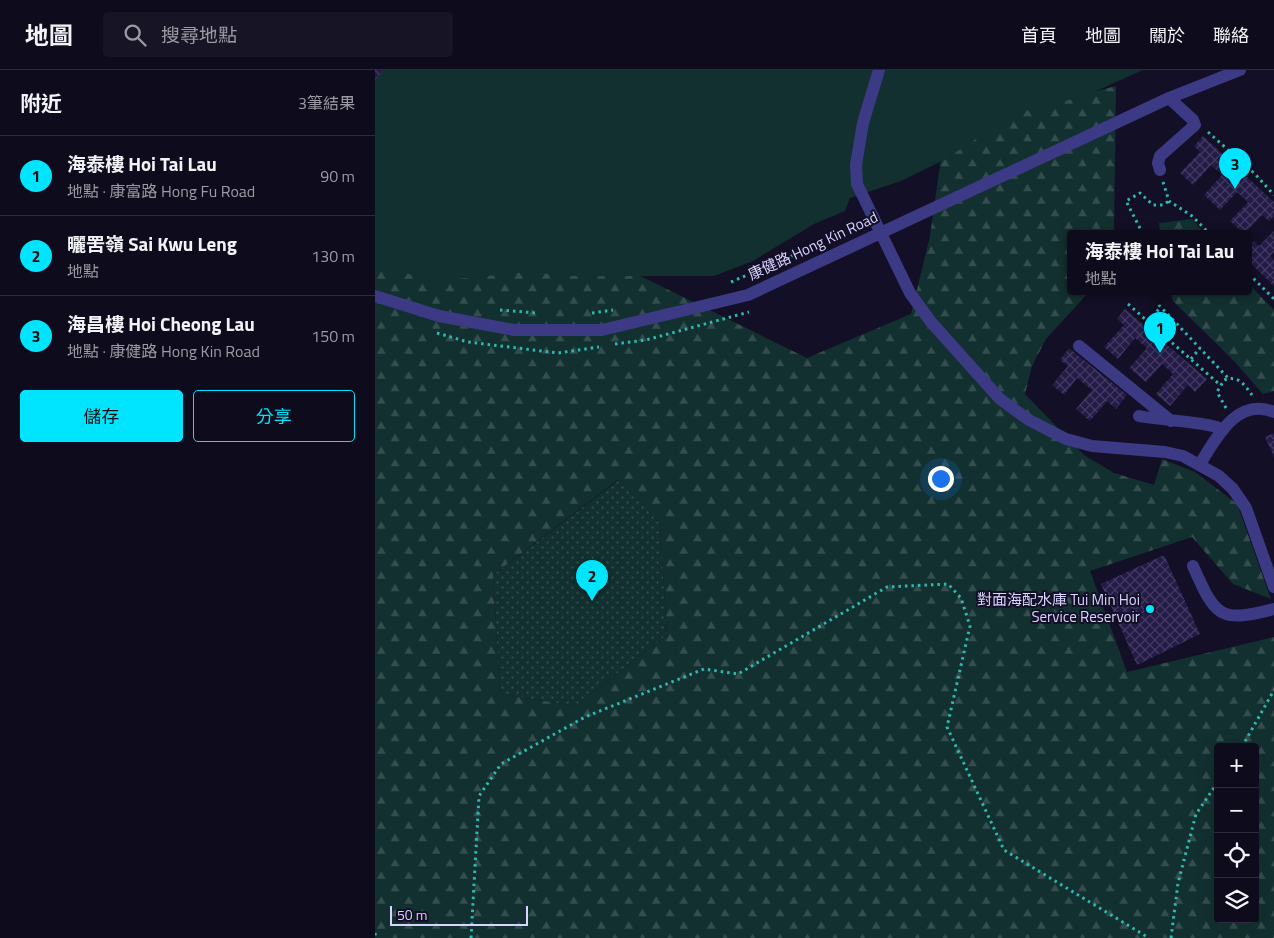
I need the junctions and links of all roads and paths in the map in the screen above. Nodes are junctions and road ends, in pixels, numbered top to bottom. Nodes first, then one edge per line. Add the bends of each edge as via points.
1 (879, 70) edge
2 (1240, 70) edge
3 (1169, 98) junction
4 (1194, 122) junction
5 (1160, 170) dead end
6 (1274, 195) edge
7 (1141, 230) edge
8 (1206, 230) edge
9 (881, 232) junction
10 (804, 250) dead end
11 (1252, 277) edge
12 (728, 283) dead end
13 (1159, 295) edge
14 (375, 296) edge
15 (1274, 299) edge
16 (1128, 304) dead end
17 (1161, 307) junction
18 (623, 308) dead end
19 (492, 309) dead end
20 (538, 313) dead end
21 (585, 314) dead end
22 (1147, 322) junction
23 (1079, 346) dead end
24 (1199, 348) junction
25 (1191, 359) junction
26 (1229, 379) junction
27 (1219, 384) junction
28 (1257, 402) dead end
29 (1274, 412) edge
30 (1229, 413) dead end
31 (1139, 416) dead end
32 (1171, 421) junction
33 (1223, 430) junction
34 (1200, 464) junction
35 (1193, 566) dead end
36 (1274, 587) edge
37 (1274, 609) edge
38 (1274, 690) edge
39 (1244, 743) edge
40 (1214, 788) edge
41 (375, 933) edge
42 (376, 938) edge
43 (471, 938) edge
44 (1149, 938) edge
45 (1171, 938) edge

1 - 9 street via 863,123 855,175
2 - 3 street, 康健路 Hong Kin Road
3 - 4 street
3 - 9 street, 康健路 Hong Kin Road
4 - 5 street via 1193,128 1160,156
4 - 6 path via 1255,174
7 - 8 path via 1126,201 1140,193 1153,205 1169,201 1193,216
9 - 14 street, 康健路 Hong Kin Road via 749,295 602,330 514,330 439,316
9 - 34 street via 910,293 931,322 1001,399 1029,420 1066,439 1092,446 1122,451 1165,452
10 - 12 path
11 - 15 path
13 - 17 path
16 - 22 path
17 - 22 path
17 - 24 path
18 - 21 path
19 - 20 path
22 - 25 path
23 - 32 street
24 - 25 path
24 - 26 path
25 - 27 path
26 - 27 path
26 - 28 path via 1239,380
27 - 30 path via 1217,395
29 - 33 street via 1258,408 1243,410
31 - 32 street
32 - 33 street via 1210,424
33 - 34 street
34 - 36 street via 1219,476 1241,498
35 - 37 street via 1209,602 1221,613 1243,616
38 - 39 path
40 - 45 path via 1196,814 1178,883
41 - 42 path
43 - 44 path via 479,796 501,764 585,717 704,669 738,674 887,587 948,584 961,598 971,626 947,727 1004,850

